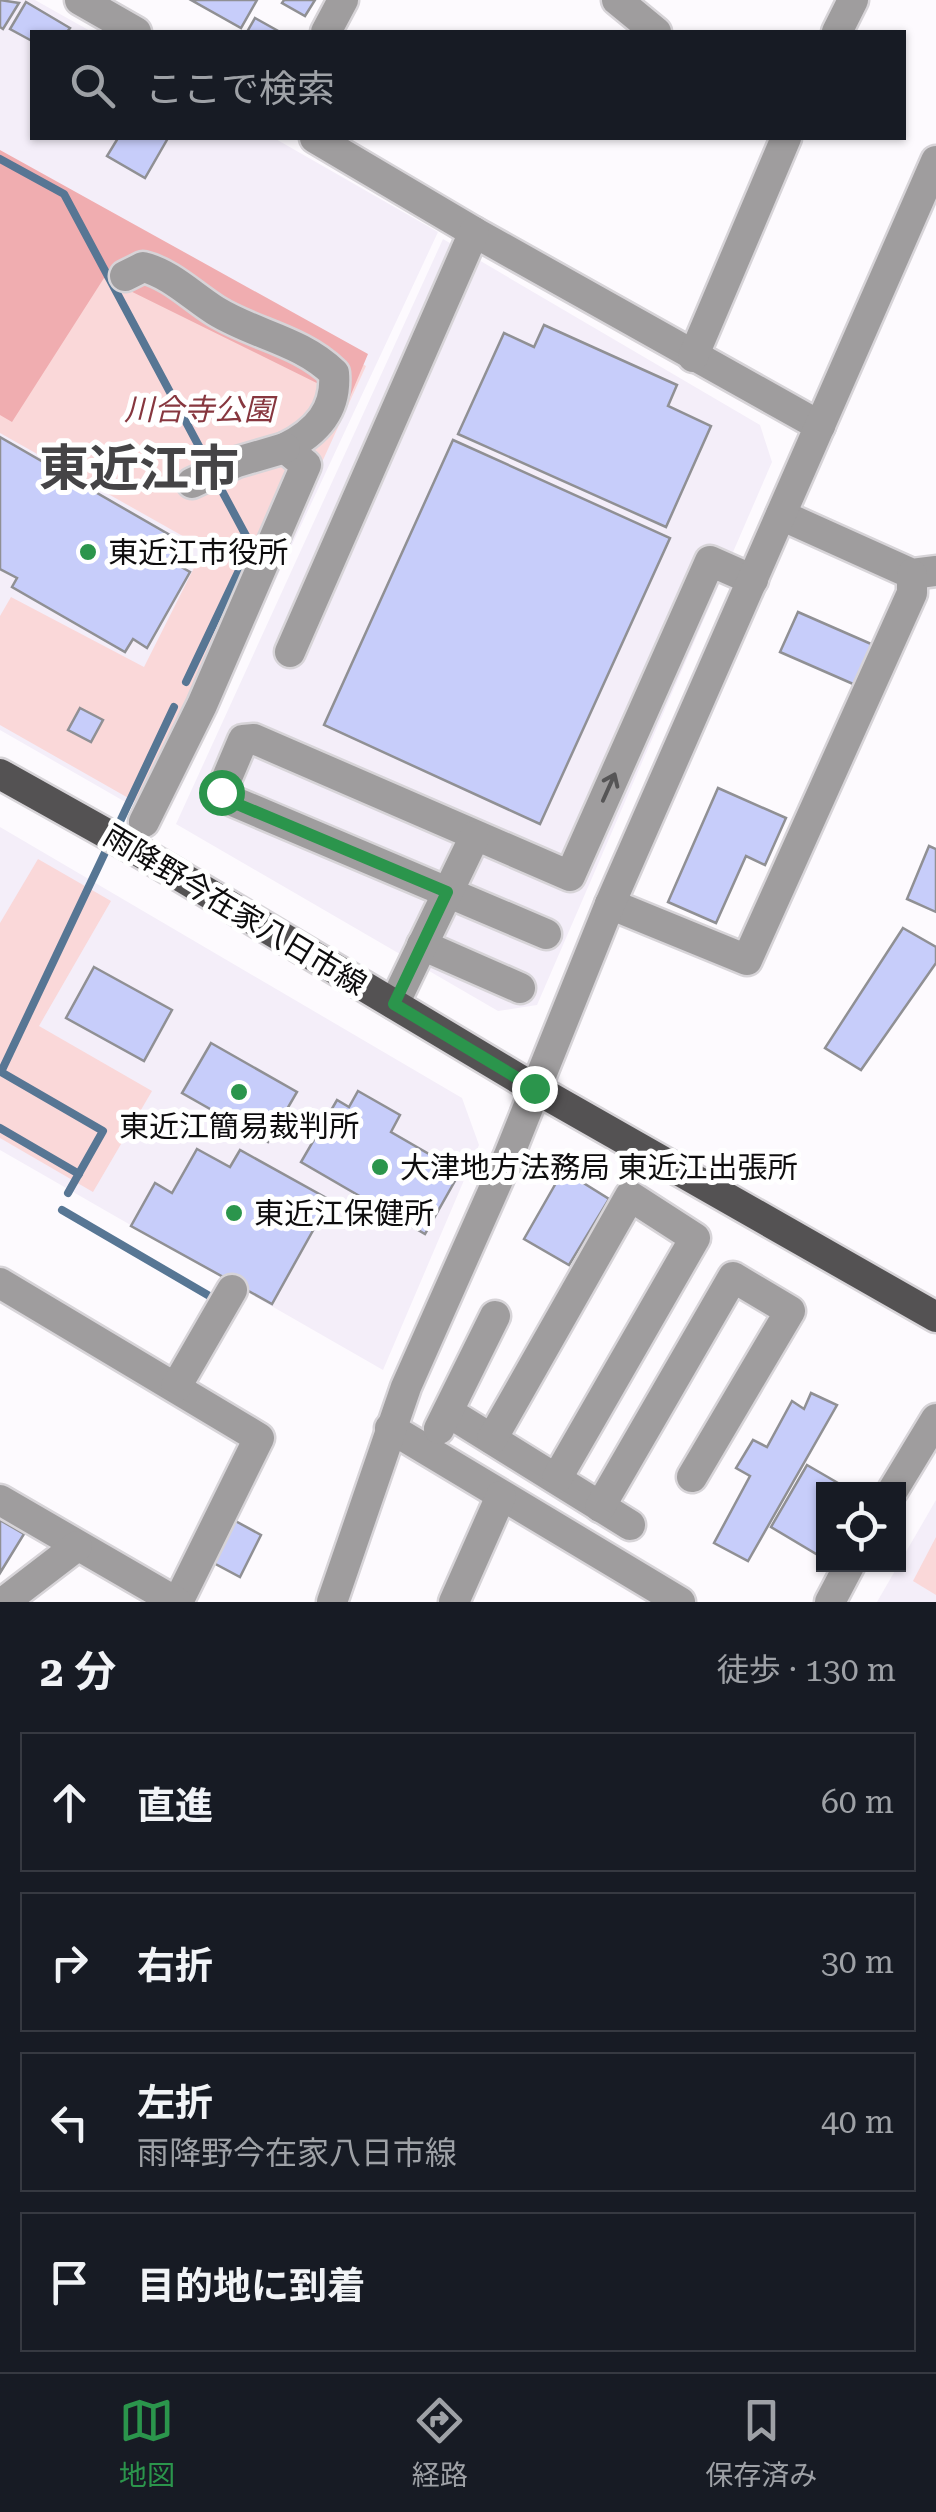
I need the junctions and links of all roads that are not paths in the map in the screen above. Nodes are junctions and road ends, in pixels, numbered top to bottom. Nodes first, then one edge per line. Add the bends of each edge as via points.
1 (80, 0) edge
2 (343, 0) edge
3 (617, 0) edge
4 (852, 0) edge
5 (132, 30) edge
6 (327, 30) edge
7 (654, 30) edge
8 (838, 30) edge
9 (318, 140) edge
10 (784, 140) edge
11 (936, 161) edge
12 (474, 232) junction
13 (134, 271) dead end
14 (693, 357) junction
15 (820, 426) junction
16 (285, 448) junction
17 (192, 483) dead end
18 (780, 515) junction
19 (924, 572) edge
20 (753, 580) junction
21 (290, 652) dead end
22 (0, 774) edge
23 (144, 822) dead end
24 (475, 836) junction
25 (447, 892) junction
26 (610, 904) junction
27 (546, 934) dead end
28 (422, 945) junction
29 (520, 988) dead end
30 (394, 1004) junction
31 (534, 1088) junction
32 (0, 1283) edge
33 (232, 1290) dead end
34 (495, 1316) dead end
35 (650, 1316) junction
36 (936, 1317) edge
37 (696, 1340) junction
38 (176, 1386) junction
39 (448, 1412) junction
40 (936, 1419) edge
41 (390, 1428) junction
42 (492, 1439) junction
43 (429, 1450) junction
44 (692, 1477) dead end
45 (558, 1478) junction
46 (898, 1482) edge
47 (500, 1496) junction
48 (0, 1500) edge
49 (600, 1507) junction
50 (630, 1525) dead end
51 (77, 1546) junction
52 (846, 1572) edge
53 (4, 1602) edge
54 (177, 1602) edge
55 (332, 1602) edge
56 (454, 1602) edge
57 (680, 1602) edge
58 (830, 1602) edge

1 - 5 street
2 - 6 street
3 - 7 street
4 - 8 street
9 - 12 street
10 - 14 street
11 - 15 street
12 - 14 street
12 - 21 street
13 - 16 street via 156,270 218,312 317,356 334,373 327,415
14 - 15 street
15 - 18 street
16 - 17 street
16 - 23 street via 306,466
18 - 19 street
18 - 20 street
19 - 26 street via 747,960
24 -> 20 street via 570,876 710,561
20 - 26 street
22 - 30 main road, 雨降野今在家八日市線
24 - 25 street
24 - 25 street via 254,739 243,740 223,797
25 - 27 street
25 - 28 street
26 - 31 street
28 - 29 street
28 - 30 street
30 - 31 main road, 雨降野今在家八日市線
31 - 36 main road, 雨降野今在家八日市線
31 - 41 street
32 - 38 street
33 - 38 street
34 - 39 street
35 - 37 street
35 - 42 street via 695,1238 630,1196
35 - 45 street
37 - 44 street via 733,1277 790,1311
37 - 49 street
38 - 54 street via 259,1438
39 - 42 street
39 - 43 street
40 - 46 street
41 - 43 street
41 - 55 street
42 - 45 street
43 - 47 street
45 - 49 street
47 - 56 street
47 - 57 street
48 - 51 street
49 - 50 street
51 - 53 street
51 - 54 street
52 - 58 street

